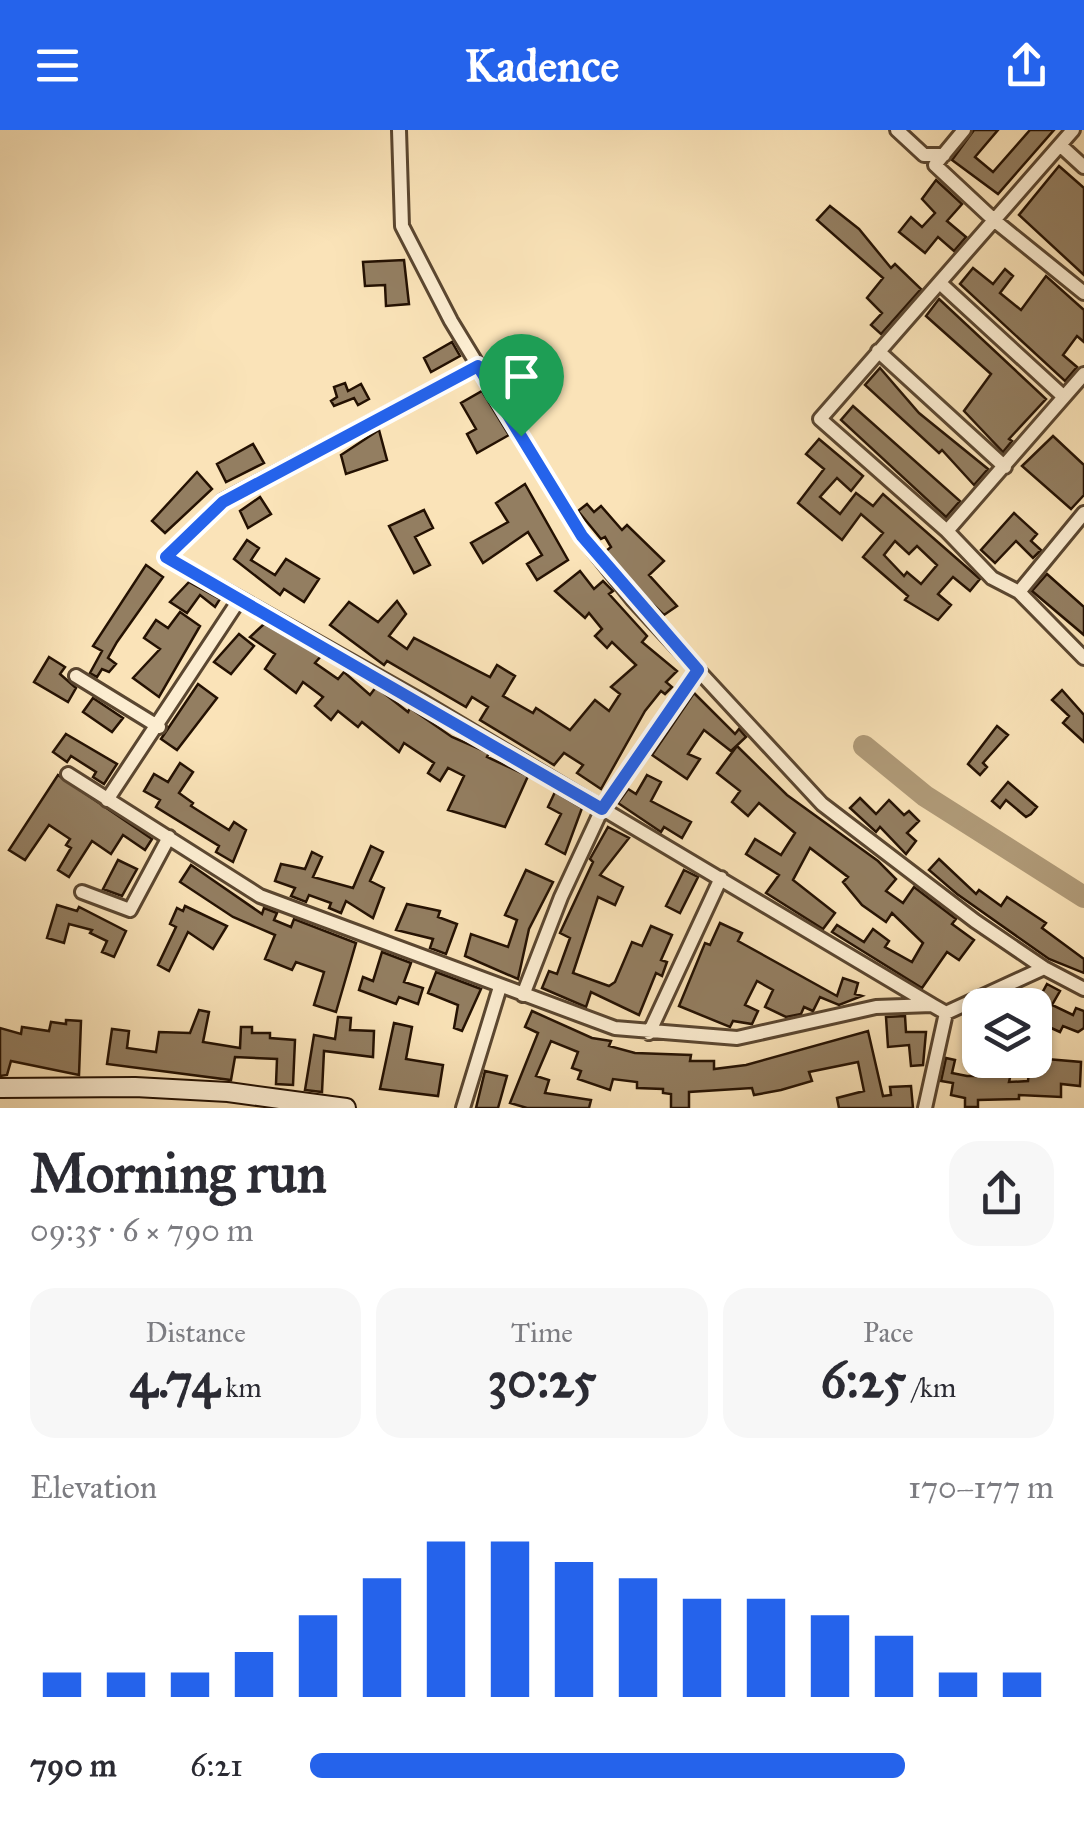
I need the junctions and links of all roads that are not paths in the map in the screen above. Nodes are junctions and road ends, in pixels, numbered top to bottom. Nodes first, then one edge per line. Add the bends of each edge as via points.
1 (399, 130) edge
2 (897, 130) edge
3 (964, 130) edge
4 (1073, 130) edge
5 (1060, 145) junction
6 (944, 155) junction
7 (1084, 168) edge
8 (995, 222) junction
9 (941, 284) junction
10 (1084, 293) edge
11 (878, 351) junction
12 (478, 366) junction
13 (1084, 374) edge
14 (1064, 397) junction
15 (1005, 468) junction
16 (1084, 514) edge
17 (947, 531) junction
18 (1078, 532) edge
19 (1019, 592) junction
20 (239, 600) junction
21 (1084, 658) edge
22 (698, 670) junction
23 (76, 676) dead end
24 (159, 727) junction
25 (68, 774) dead end
26 (107, 800) junction
27 (602, 809) junction
28 (169, 836) junction
29 (721, 878) junction
30 (82, 892) dead end
31 (1044, 968) junction
32 (500, 987) junction
33 (1084, 989) edge
34 (523, 995) junction
35 (932, 1005) junction
36 (946, 1013) junction
37 (648, 1033) junction
38 (0, 1088) edge
39 (298, 1106) edge
40 (346, 1108) edge
41 (463, 1108) edge
42 (925, 1108) edge

1 - 12 street via 402,226
2 - 6 street via 924,155
3 - 6 street
4 - 5 street
5 - 7 street
5 - 8 street
6 - 8 street via 935,165
8 - 9 street
8 - 10 street
9 - 11 street
9 - 14 street
11 - 15 street
11 - 17 street via 820,419
12 - 20 street via 223,502 166,557
12 - 22 street via 582,536
13 - 14 street
14 - 15 street
15 - 17 street
16 - 18 street
17 - 19 street via 992,578
18 - 19 street
19 - 21 street
20 - 24 street
20 - 27 street
22 - 27 street
22 - 31 street via 822,804
23 - 24 street
24 - 26 street
25 - 26 street
26 - 28 street
27 - 29 street
27 - 34 street
28 - 30 street via 130,910
28 - 32 street via 260,896
29 - 35 street
29 - 37 street
31 - 33 street
31 - 36 street
32 - 34 street
32 - 41 street
34 - 37 street
35 - 36 street
35 - 37 street via 876,1008 737,1038
36 - 42 street
38 - 39 street via 228,1092
39 - 40 street

